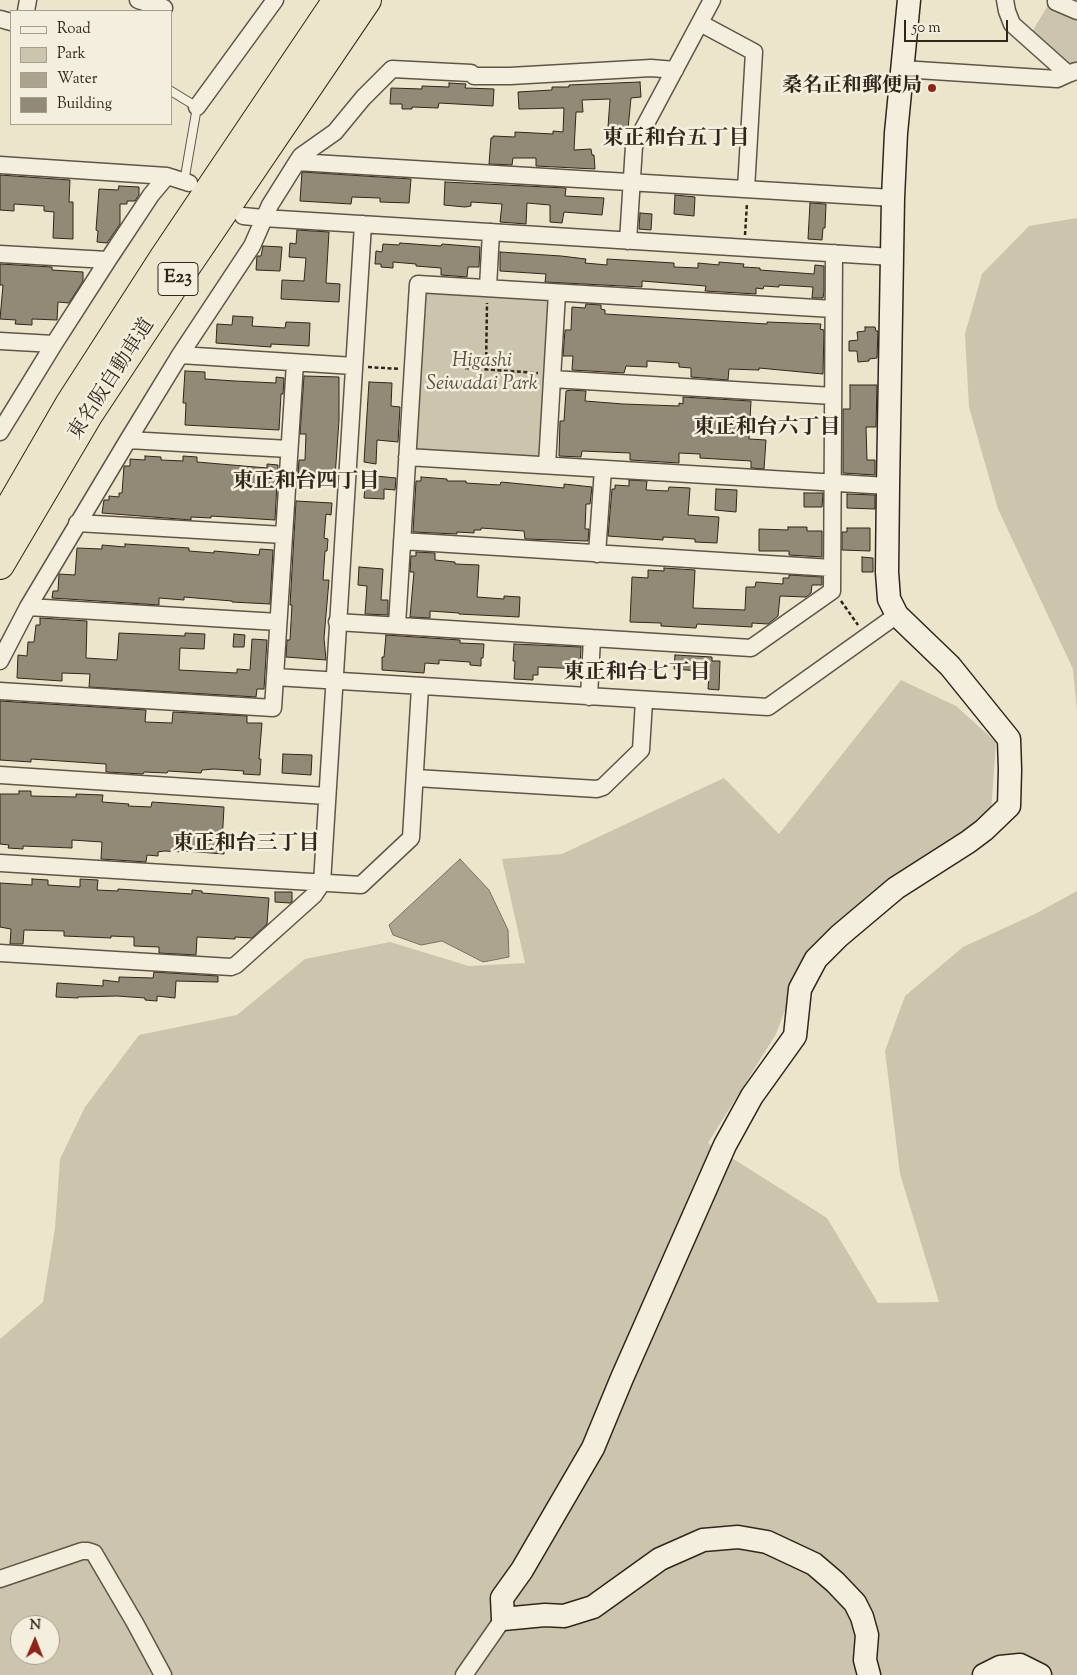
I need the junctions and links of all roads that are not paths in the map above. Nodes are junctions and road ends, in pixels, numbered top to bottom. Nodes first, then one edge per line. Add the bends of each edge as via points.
1 (138, 0) edge
2 (275, 0) edge
3 (337, 0) edge
4 (367, 0) edge
5 (712, 0) edge
6 (909, 0) edge
7 (1005, 0) edge
8 (1056, 0) edge
9 (164, 6) edge
10 (1077, 11) edge
11 (700, 23) junction
12 (902, 69) junction
13 (675, 70) junction
14 (1073, 72) edge
15 (172, 93) edge
16 (198, 107) junction
17 (297, 162) junction
18 (0, 165) edge
19 (168, 176) junction
20 (632, 182) junction
21 (186, 183) joint
22 (747, 189) junction
23 (893, 198) junction
24 (243, 216) dead end
25 (263, 218) junction
26 (363, 224) junction
27 (491, 232) junction
28 (628, 241) junction
29 (834, 253) junction
30 (0, 254) edge
31 (892, 257) junction
32 (108, 260) junction
33 (488, 293) junction
34 (557, 293) junction
35 (834, 309) junction
36 (0, 341) edge
37 (54, 344) junction
38 (180, 355) junction
39 (295, 363) junction
40 (354, 366) junction
41 (548, 376) junction
42 (833, 396) junction
43 (1, 429) edge
44 (128, 440) junction
45 (289, 449) junction
46 (407, 457) junction
47 (547, 465) junction
48 (603, 469) junction
49 (832, 483) junction
50 (888, 486) junction
51 (0, 524) edge
52 (77, 524) junction
53 (284, 535) junction
54 (402, 541) junction
55 (598, 554) junction
56 (0, 564) edge
57 (832, 568) junction
58 (28, 607) junction
59 (897, 615) junction
60 (278, 622) junction
61 (337, 622) junction
62 (397, 625) junction
63 (592, 638) junction
64 (0, 661) edge
65 (275, 677) junction
66 (334, 681) junction
67 (420, 686) junction
68 (0, 691) edge
69 (589, 697) junction
70 (644, 701) junction
71 (0, 776) edge
72 (416, 778) junction
73 (327, 796) junction
74 (0, 863) edge
75 (322, 883) junction
76 (0, 954) edge
77 (0, 1580) edge
78 (503, 1619) junction
79 (163, 1675) edge
80 (464, 1675) edge
81 (869, 1675) edge
82 (984, 1675) edge
83 (1040, 1675) edge

1 - 9 street
2 - 16 street
3 - 51 highway, 東名阪自動車道 / E23 via 158,266 70,403
4 - 56 highway, 東名阪自動車道 / E23 via 89,414
5 - 11 street
6 - 12 street
7 - 14 street via 1012,24
8 - 10 street
11 - 13 street
11 - 22 street via 754,52
12 - 14 street via 1057,79
12 - 23 street
13 - 17 street via 651,68 474,76 471,73 392,69 335,132
13 - 20 street via 634,146
15 - 16 lane
16 - 21 lane
17 - 20 street
17 - 25 street
18 - 19 street
19 - 21 street
19 - 32 street via 151,195
20 - 22 street
20 - 28 street
22 - 23 street
23 - 31 street
24 - 25 street
25 - 26 street
25 - 38 street via 252,246
26 - 27 street
26 - 40 street
27 - 28 street
27 - 33 street
28 - 29 street
29 - 31 street
29 - 35 street
30 - 32 street
31 - 50 street
32 - 37 street
33 - 34 street
33 - 46 street via 418,284
34 - 35 street
34 - 41 street
35 - 42 street
36 - 37 street
37 - 43 street
38 - 39 street
38 - 44 street
39 - 40 street
39 - 45 street
40 - 61 street
41 - 42 street
41 - 47 street
42 - 49 street
44 - 45 street
44 - 52 street
45 - 53 street
46 - 47 street
46 - 54 street
47 - 48 street
48 - 49 street
48 - 55 street
49 - 50 street
49 - 57 street
50 - 59 street via 889,599
52 - 53 street
52 - 58 street
53 - 60 street
54 - 55 street
54 - 62 street
55 - 57 street
57 - 63 street via 832,590 751,648
58 - 60 street
58 - 64 street
59 - 70 street via 768,707
59 - 78 street via 950,666 1009,738 1009,806 968,842 896,888 816,960 800,988 795,1036 752,1096 725,1145 593,1448 522,1570 502,1598
60 - 65 street
61 - 62 street
61 - 66 street
62 - 63 street
63 - 69 street
65 - 66 street
65 - 68 street via 273,708
66 - 67 street
66 - 73 street
67 - 69 street
67 - 72 street
69 - 70 street
70 - 72 street via 641,750 603,787
71 - 73 street
72 - 75 street via 411,838 361,885
73 - 75 street
74 - 75 street
75 - 76 street via 314,895 231,967
77 - 79 street via 82,1551 94,1553
78 - 80 street
78 - 81 street via 545,1614 564,1616 593,1607 660,1558 703,1540 738,1537 766,1542 814,1564 848,1596 858,1610 867,1635 865,1660
82 - 83 street via 1000,1667 1020,1665

